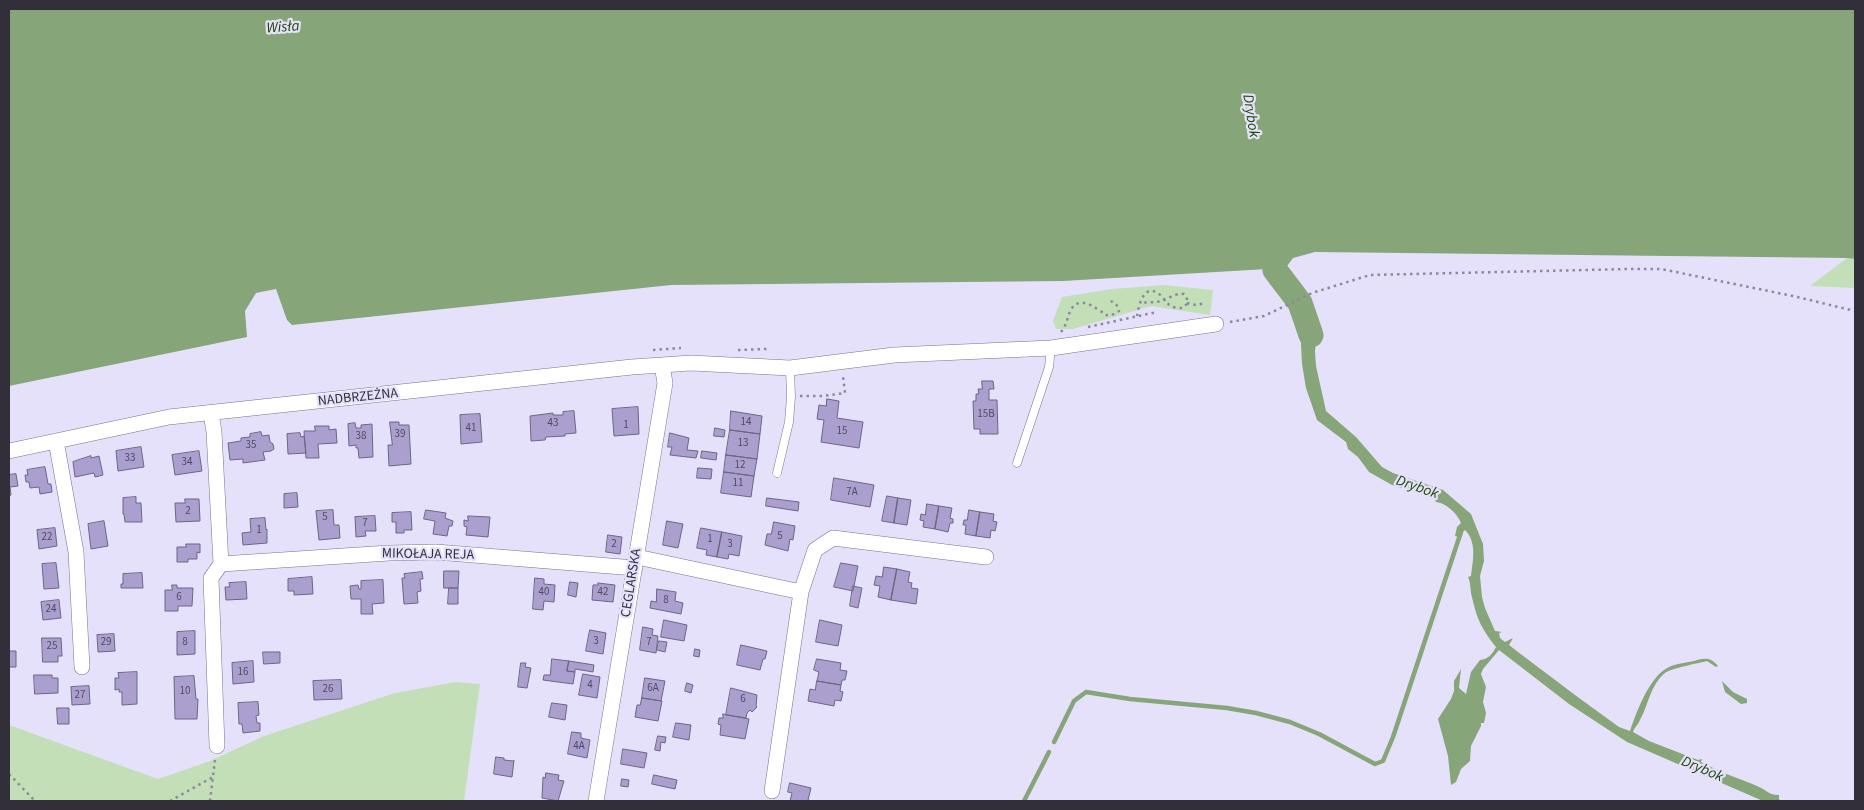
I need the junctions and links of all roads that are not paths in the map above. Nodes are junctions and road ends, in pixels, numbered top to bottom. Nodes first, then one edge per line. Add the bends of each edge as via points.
1 (1216, 324) road end
2 (1054, 342) junction
3 (662, 365) junction
4 (790, 368) junction
5 (211, 413) junction
6 (56, 441) junction
7 (9, 451) edge
8 (1016, 463) dead end
9 (777, 473) dead end
10 (986, 557) dead end
11 (636, 562) junction
12 (221, 564) junction
13 (801, 592) junction
14 (82, 666) dead end
15 (217, 746) road end
16 (772, 791) dead end
17 (596, 801) edge

1 - 2 street, NADBRZEŻNA
2 - 4 street, NADBRZEŻNA
2 - 8 lane via 1049,367
3 - 4 street, NADBRZEŻNA via 691,363
3 - 5 street, NADBRZEŻNA
3 - 11 street, CEGLARSKA via 665,383
4 - 9 lane via 789,422
5 - 6 street, NADBRZEŻNA via 169,417
5 - 12 street
6 - 7 street, NADBRZEŻNA
6 - 14 street via 76,552
10 - 13 street via 833,538 816,550
11 - 12 street, MIKOŁAJA REJA via 436,552
11 - 13 street, MIKOŁAJA REJA
11 - 17 street, CEGLARSKA
12 - 15 street via 211,578
13 - 16 street

